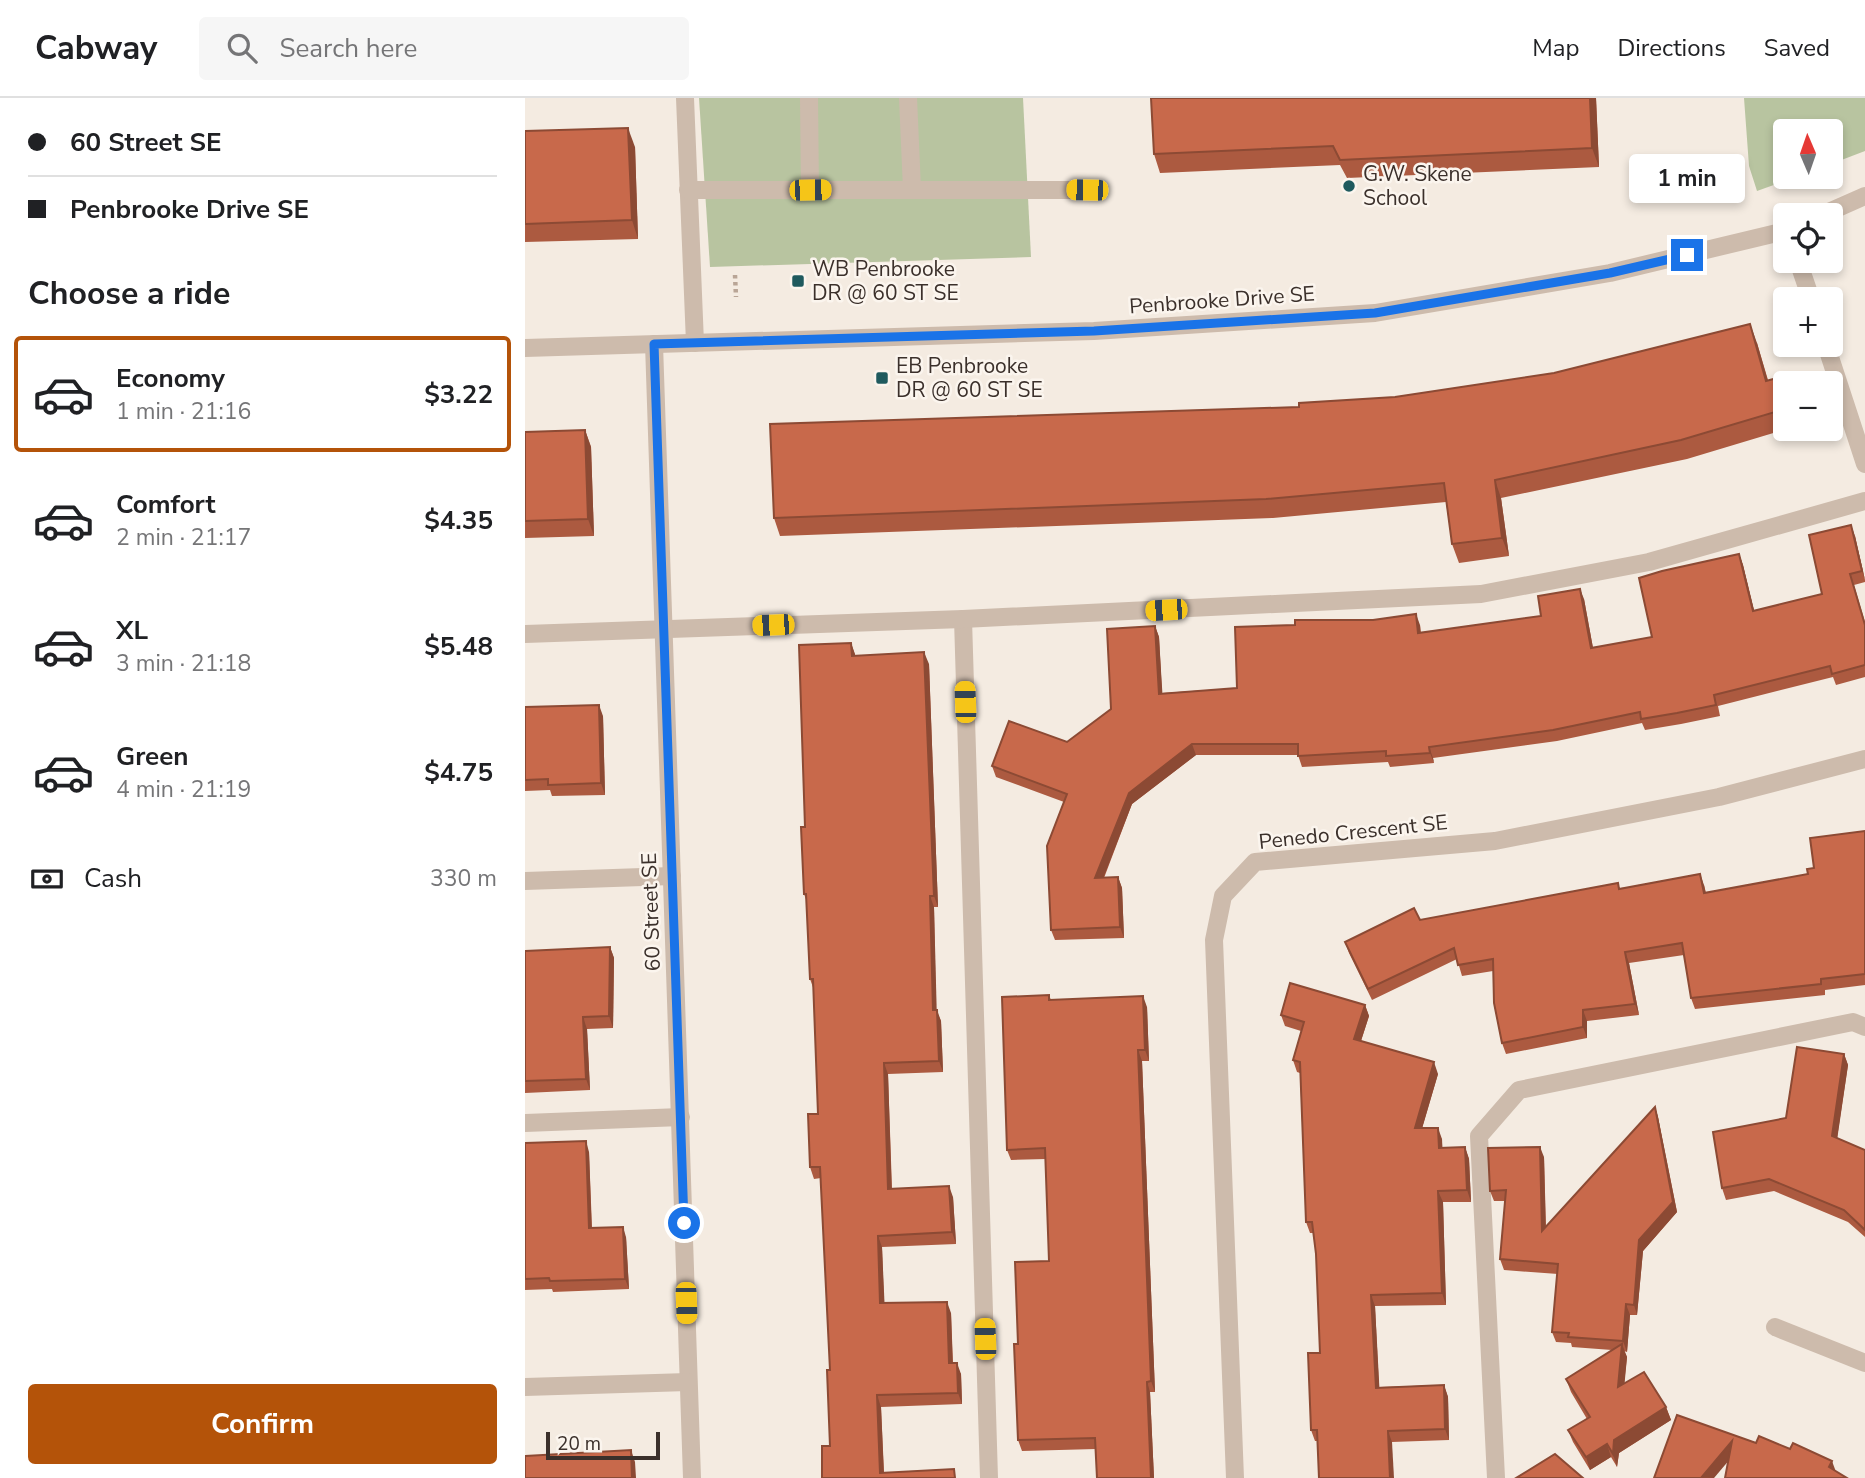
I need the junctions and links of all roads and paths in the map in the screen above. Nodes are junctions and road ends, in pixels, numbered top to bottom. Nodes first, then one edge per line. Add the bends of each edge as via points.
1 (685, 98) edge
2 (809, 98) edge
3 (908, 98) edge
4 (912, 189) junction
5 (688, 190) junction
6 (810, 190) junction
7 (1087, 190) dead end
8 (1865, 196) edge
9 (1843, 206) edge
10 (1773, 234) edge
11 (735, 275) dead end
12 (736, 297) dead end
13 (695, 343) junction
14 (654, 344) junction
15 (525, 348) edge
16 (1830, 357) edge
17 (1865, 464) edge
18 (1865, 501) edge
19 (963, 619) junction
20 (665, 629) junction
21 (525, 634) edge
22 (1865, 759) edge
23 (672, 876) junction
24 (525, 881) edge
25 (1865, 1027) edge
26 (681, 1117) junction
27 (525, 1123) edge
28 (1775, 1327) dead end
29 (1865, 1363) edge
30 (688, 1382) junction
31 (525, 1387) edge
32 (692, 1478) edge
33 (989, 1478) edge
34 (1235, 1478) edge
35 (1496, 1478) edge

1 - 5 street
2 - 6 street
3 - 4 street
4 - 6 street
4 - 7 street
5 - 6 street
5 - 13 street
8 - 9 street
10 - 13 street, Penbrooke Drive SE via 1610,273 1375,313 1094,331
11 - 12 path
13 - 14 street, Penbrooke Drive SE
14 - 15 street, Penbrooke Drive SE
14 - 20 street, 60 Street SE
16 - 17 street
18 - 19 street via 1649,562 1481,594
19 - 20 street
19 - 33 street
20 - 21 street
20 - 23 street, 60 Street SE
22 - 34 street, Penedo Crescent SE via 1719,797 1495,841 1255,862 1223,897 1214,940
23 - 24 street
23 - 26 street, 60 Street SE
25 - 35 street via 1853,1022 1519,1090 1479,1136
26 - 27 street
26 - 30 street, 60 Street SE
28 - 29 street
30 - 31 street
30 - 32 street, 60 Street SE

